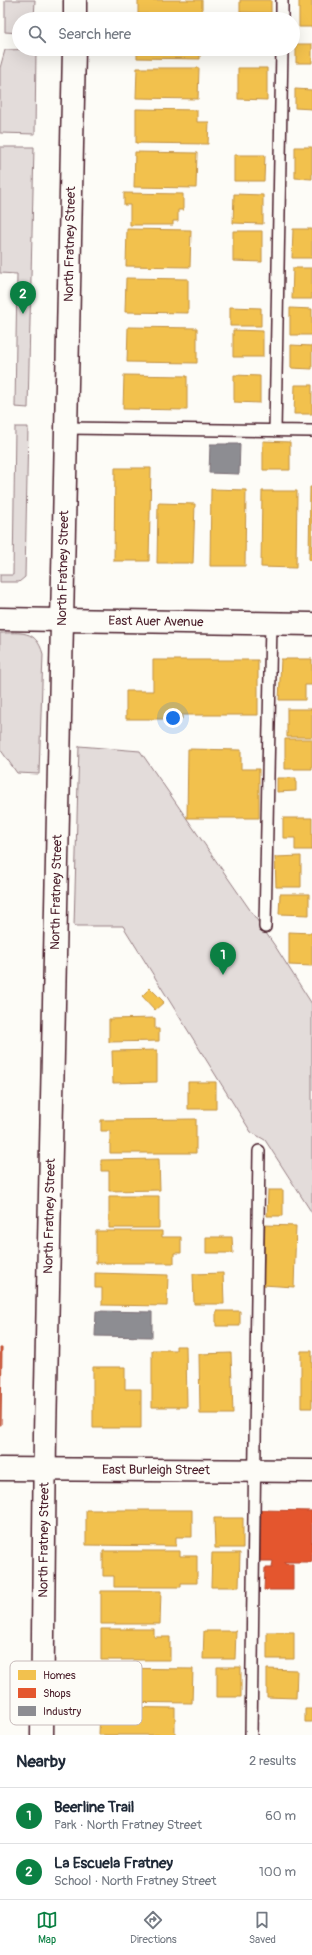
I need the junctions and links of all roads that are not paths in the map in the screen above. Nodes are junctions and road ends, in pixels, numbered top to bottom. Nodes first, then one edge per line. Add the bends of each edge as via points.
1 (75, 0) edge
2 (282, 0) edge
3 (75, 12) edge
4 (282, 12) edge
5 (74, 56) edge
6 (282, 56) edge
7 (66, 428) junction
8 (275, 431) junction
9 (312, 431) edge
10 (0, 619) edge
11 (62, 619) junction
12 (271, 623) junction
13 (312, 624) edge
14 (265, 927) dead end
15 (259, 1151) dead end
16 (0, 1469) edge
17 (45, 1470) junction
18 (254, 1471) junction
19 (312, 1471) edge
20 (43, 1661) edge
21 (42, 1725) edge
22 (42, 1735) edge
23 (250, 1735) edge

1 - 3 street
2 - 4 lane
5 - 7 street, North Fratney Street
6 - 8 lane
7 - 8 lane
7 - 11 street, North Fratney Street
8 - 9 lane
10 - 11 street, East Auer Avenue
11 - 12 street, East Auer Avenue
11 - 17 street, North Fratney Street
12 - 13 street, East Auer Avenue
12 - 14 lane
15 - 18 lane
16 - 17 street, East Burleigh Street
17 - 18 street, East Burleigh Street
17 - 20 street, North Fratney Street
18 - 19 street, East Burleigh Street
18 - 23 lane
21 - 22 street, North Fratney Street

